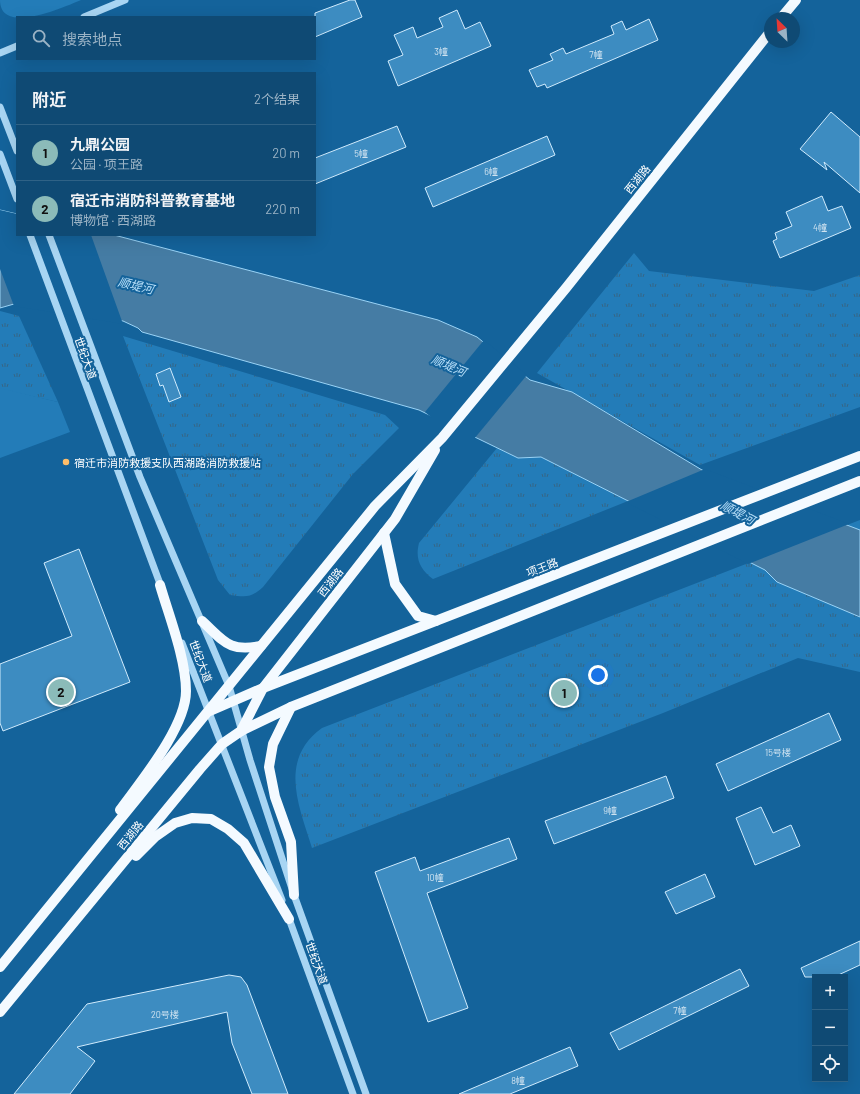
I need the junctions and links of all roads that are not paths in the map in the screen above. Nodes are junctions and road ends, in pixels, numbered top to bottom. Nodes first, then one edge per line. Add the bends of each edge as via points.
1 (125, 0) edge
2 (796, 0) edge
3 (786, 12) edge
4 (86, 16) edge
5 (764, 39) edge
6 (16, 46) edge
7 (0, 53) edge
8 (0, 107) edge
9 (16, 148) edge
10 (0, 154) edge
11 (16, 196) edge
12 (30, 236) edge
13 (49, 236) edge
14 (442, 438) junction
15 (860, 456) edge
16 (860, 481) edge
17 (384, 533) junction
18 (160, 584) junction
19 (202, 621) junction
20 (436, 621) junction
21 (262, 646) junction
22 (229, 686) junction
23 (263, 688) junction
24 (233, 701) junction
25 (291, 707) junction
26 (208, 712) junction
27 (241, 731) junction
28 (222, 744) junction
29 (71, 880) junction
30 (294, 895) junction
31 (86, 907) junction
32 (289, 919) junction
33 (0, 967) edge
34 (0, 1012) edge
35 (353, 1094) edge
36 (366, 1094) edge

1 - 4 street
2 - 3 main road
5 - 14 main road, 西湖路
6 - 7 street
8 - 9 street
10 - 11 street
12 - 18 street, 世纪大道
13 - 19 street, 世纪大道 via 140,477
14 - 17 main road, 西湖路 via 395,519
14 - 21 main road, 西湖路 via 375,506
15 - 20 main road, 项王路
16 - 25 main road
17 - 20 main road via 395,584 418,616
17 - 23 main road, 西湖路
18 - 26 street, 世纪大道
18 - 29 main road via 184,669 186,692 183,710 156,760
19 - 21 main road via 236,648
19 - 22 street, 世纪大道
20 - 23 main road, 项王路
21 - 22 main road, 西湖路
22 - 24 street, 世纪大道
22 - 26 main road, 西湖路
23 - 24 main road, 项王路
23 - 27 main road, 西湖路
24 - 26 main road, 西湖路
24 - 27 street, 世纪大道
25 - 27 main road
25 - 30 main road via 273,744 270,767 275,797 291,842
26 - 28 street, 世纪大道
26 - 29 main road, 西湖路
27 - 28 main road, 西湖路
27 - 30 street, 世纪大道
28 - 31 main road, 西湖路
28 - 32 street, 世纪大道
29 - 33 main road, 西湖路
30 - 36 street, 世纪大道
31 - 32 main road via 155,837 175,823 192,818 207,819 228,829 244,843
31 - 34 main road, 西湖路
32 - 35 street, 世纪大道

